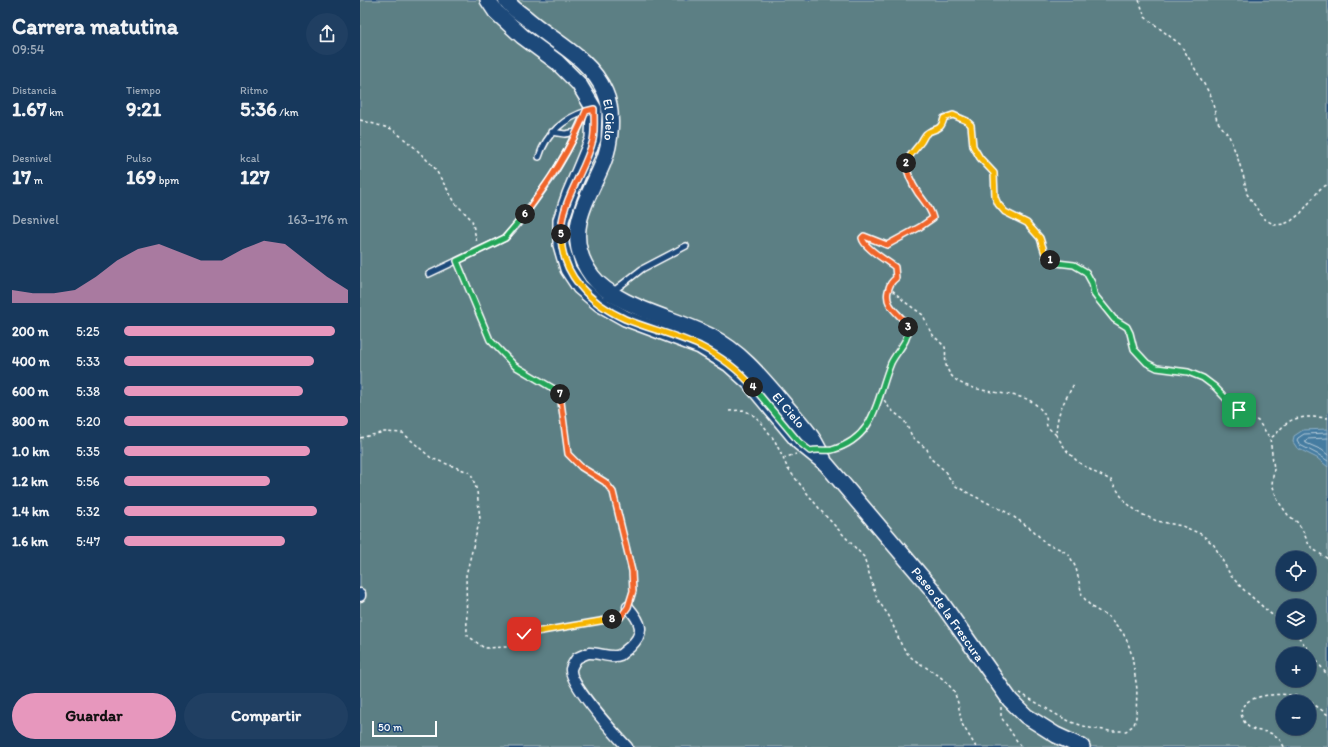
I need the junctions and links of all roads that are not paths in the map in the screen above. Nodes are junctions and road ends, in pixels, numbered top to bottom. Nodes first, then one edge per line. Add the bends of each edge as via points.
1 (488, 0) edge
2 (506, 0) edge
3 (609, 104) junction
4 (590, 110) junction
5 (552, 132) junction
6 (577, 132) junction
7 (539, 157) dead end
8 (686, 246) dead end
9 (429, 274) dead end
10 (611, 293) junction
11 (600, 304) junction
12 (826, 464) junction
13 (628, 607) road end
14 (627, 747) edge
15 (1082, 747) edge

1 - 4 street, El Cielo via 496,12 522,36 557,62 579,84
2 - 3 street, El Cielo via 594,72
3 - 4 lane
3 - 10 street, El Cielo via 610,137 604,162 581,210 578,242 582,259 592,276
4 - 5 lane via 573,116
4 - 6 lane
4 - 11 street, El Cielo via 593,139 561,220 561,245 568,270 580,287
5 - 6 lane
5 - 7 lane
6 - 9 lane via 552,177 505,238
8 - 10 lane via 642,269
10 - 11 lane
10 - 12 street, El Cielo via 709,336 737,352 814,440
11 - 12 street, El Cielo via 625,318 700,346 729,364 749,382 799,442
12 - 15 street, Paseo de la Frescura via 931,588 1010,700 1026,716 1056,735
13 - 14 street via 638,618 638,640 620,655 588,653 577,658 571,669 574,679 601,718

